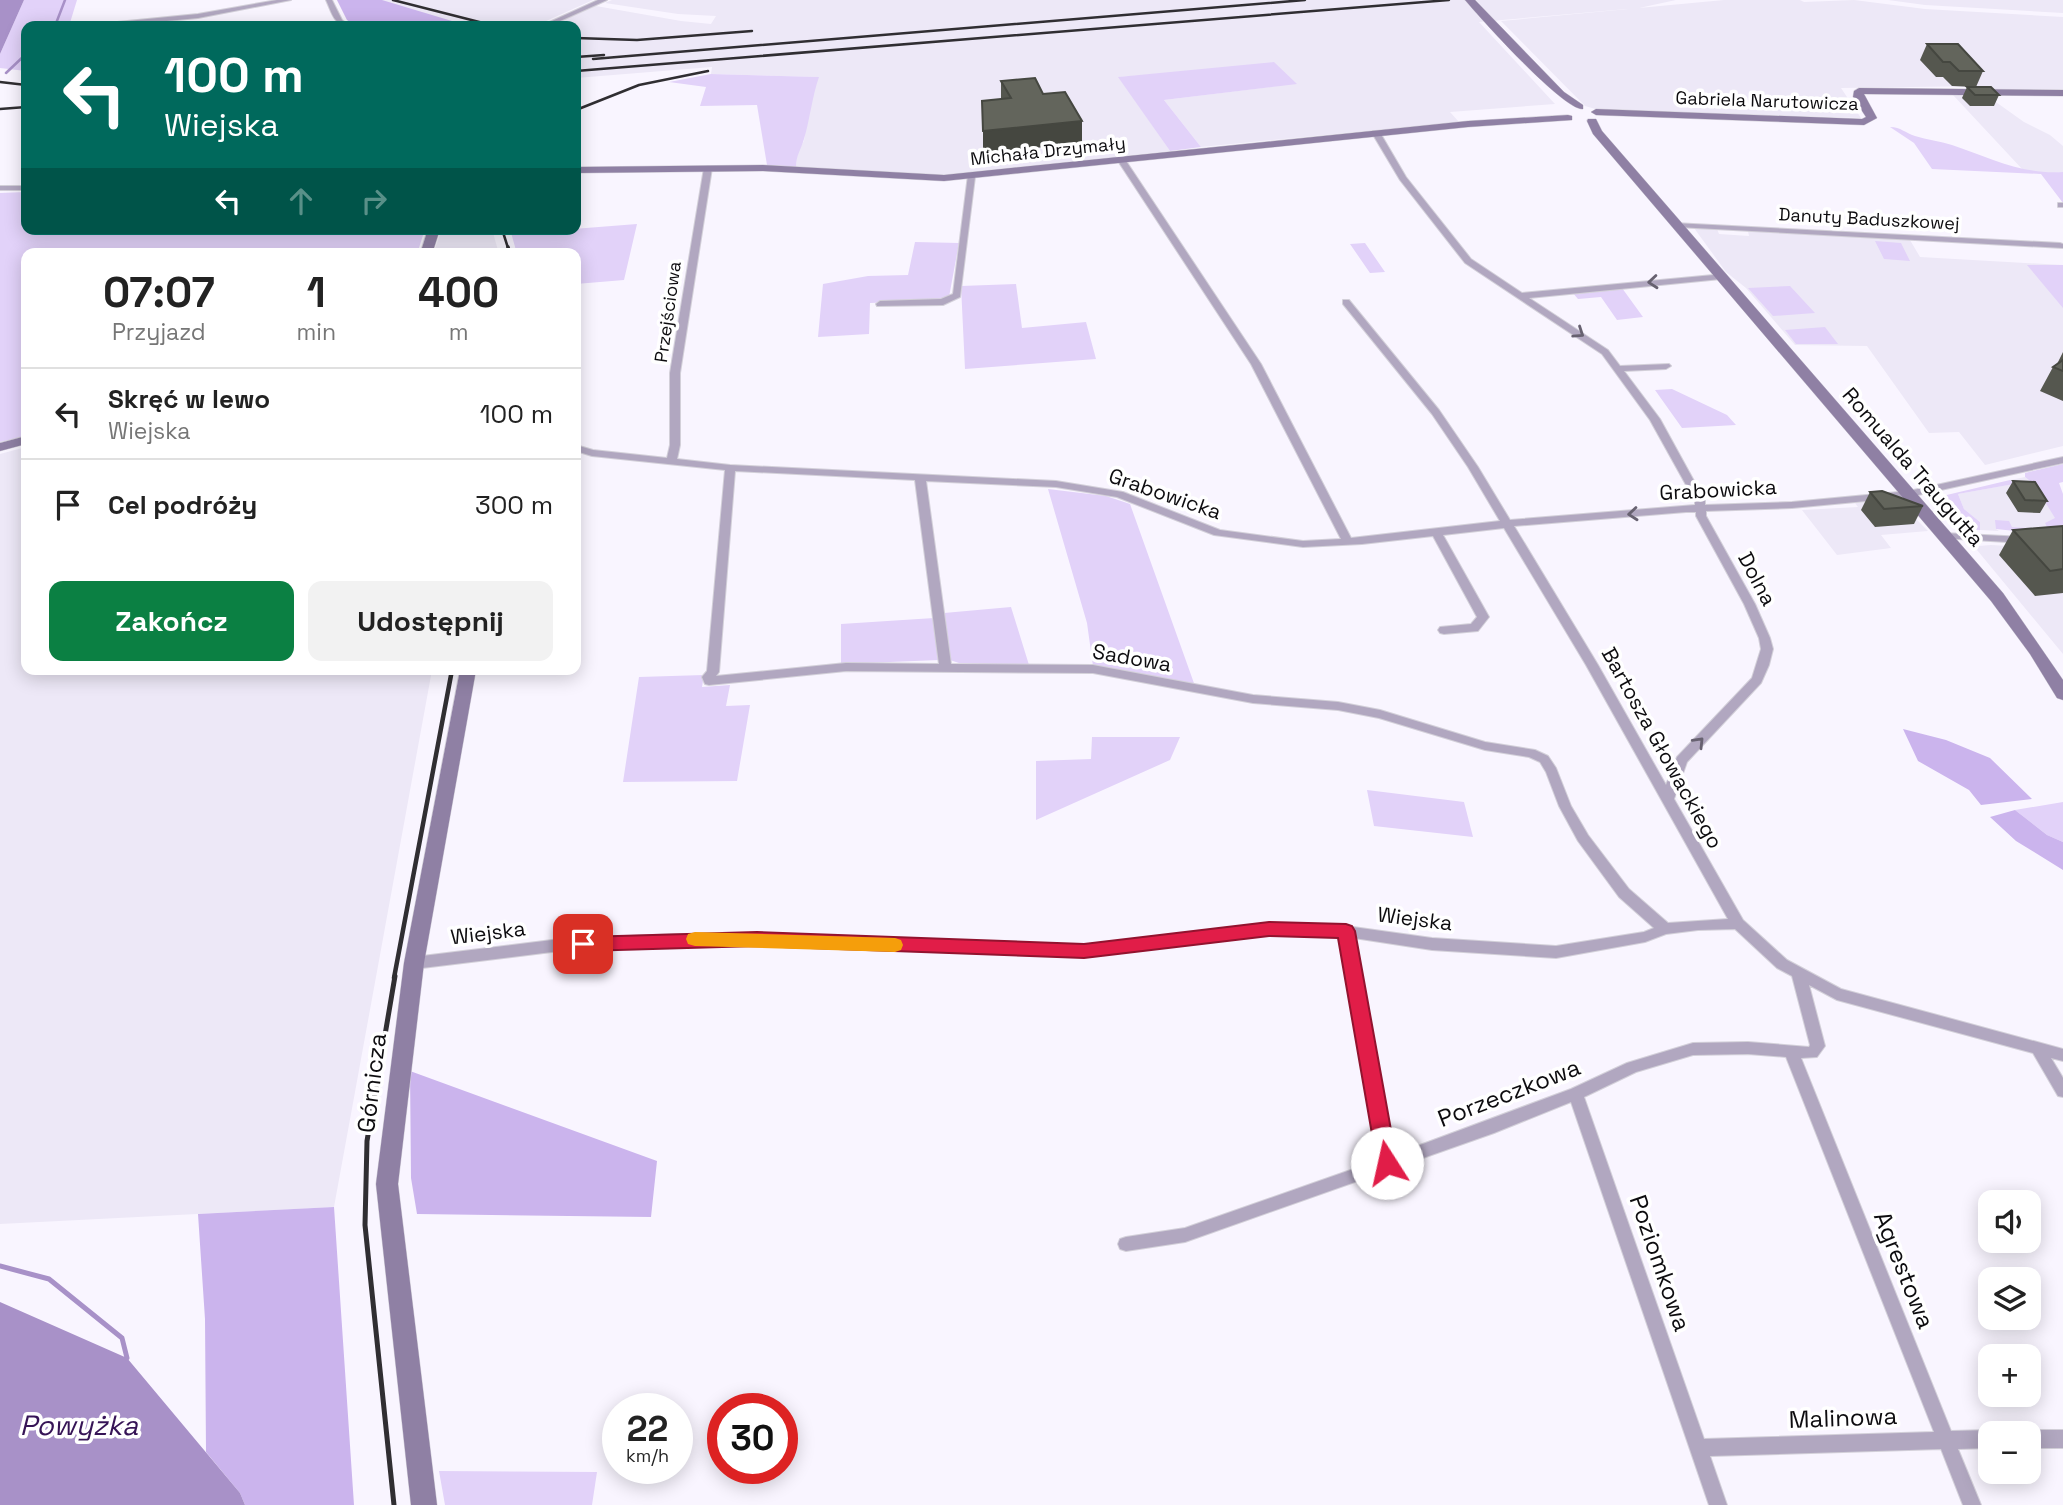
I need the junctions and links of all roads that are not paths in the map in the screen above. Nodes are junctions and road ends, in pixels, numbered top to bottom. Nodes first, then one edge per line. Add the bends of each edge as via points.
1 (288, 0) edge
2 (329, 0) edge
3 (604, 0) edge
4 (1470, 0) edge
5 (148, 21) edge
6 (339, 21) edge
7 (556, 21) edge
8 (2063, 93) edge
9 (1570, 111) junction
10 (1593, 120) junction
11 (1376, 133) junction
12 (1122, 161) junction
13 (708, 168) junction
14 (581, 170) edge
15 (971, 177) junction
16 (0, 188) edge
17 (21, 188) edge
18 (1677, 225) junction
19 (2060, 246) dead end
20 (1721, 276) junction
21 (1521, 296) junction
22 (1346, 302) dead end
23 (880, 304) dead end
24 (1665, 366) dead end
25 (1619, 369) junction
26 (21, 441) edge
27 (0, 447) edge
28 (581, 450) edge
29 (2063, 460) edge
30 (671, 462) junction
31 (730, 468) junction
32 (920, 477) junction
33 (1909, 494) junction
34 (1701, 509) junction
35 (1508, 525) junction
36 (1437, 533) junction
37 (1944, 536) junction
38 (2040, 541) edge
39 (1348, 542) junction
40 (1444, 630) dead end
41 (946, 666) junction
42 (467, 675) edge
43 (2063, 694) edge
44 (1667, 801) junction
45 (1738, 925) junction
46 (1665, 929) junction
47 (1346, 931) junction
48 (414, 963) junction
49 (1798, 972) junction
50 (2039, 1050) junction
51 (1791, 1052) junction
52 (2063, 1055) edge
53 (2063, 1091) edge
54 (1576, 1094) junction
55 (1387, 1163) junction
56 (1126, 1244) dead end
57 (1945, 1439) junction
58 (1978, 1439) edge
59 (2041, 1439) edge
60 (2063, 1439) edge
61 (1699, 1448) junction
62 (424, 1505) edge
63 (1718, 1505) edge
64 (1972, 1505) edge

1 - 5 street
2 - 6 street
3 - 7 street
4 - 9 street via 1560,94
8 - 10 street, Gabriela Narutowicza via 1859,91 1857,97 1872,118 1864,122 1635,114
9 - 10 street
9 - 10 street
9 - 11 street, Michała Drzymały
10 - 18 street, Romualda Traugutta
11 - 12 street, Michała Drzymały
11 - 21 street, Dolna via 1403,178 1468,261
12 - 15 street, Michała Drzymały
12 - 39 street via 1256,364
13 - 14 street, Michała Drzymały
13 - 15 street, Michała Drzymały via 919,179
13 - 30 street, Przejściowa via 675,373
15 - 23 street via 957,295 943,302
16 - 17 street
18 - 19 street, Danuty Baduszkowej
18 - 20 street, Romualda Traugutta
20 -> 21 street
20 - 33 street, Romualda Traugutta
21 -> 25 street, Dolna via 1593,342
22 - 35 street, Bartosza Głowackiego via 1436,412
24 - 25 street
25 - 34 street, Dolna via 1655,419
26 - 27 street
28 - 30 street, Grabowicka
29 - 33 street, Grabowicka
30 - 31 street, Grabowicka
31 - 32 street, Grabowicka
31 - 41 street, Sadowa via 709,681 846,667
32 - 39 street, Grabowicka via 1056,484 1119,494 1218,533 1303,544
32 - 41 street
33 - 34 street, Grabowicka
33 - 37 street, Romualda Traugutta
34 -> 35 street, Grabowicka
44 -> 34 street, Dolna via 1681,760 1756,680 1767,648
35 - 36 street, Grabowicka
35 - 44 street, Bartosza Głowackiego
36 - 39 street, Grabowicka
36 - 40 street via 1483,617 1474,628
37 - 38 street
37 - 43 street, Romualda Traugutta via 1997,597
41 - 46 street, Sadowa via 1093,669 1252,699 1380,714 1485,746 1531,753 1544,759 1552,771 1577,828 1624,894
42 - 48 street, Górnicza
44 - 45 street, Bartosza Głowackiego
45 - 46 street, Wiejska
45 - 49 street, Bartosza Głowackiego via 1782,964
46 - 47 street, Wiejska via 1645,937 1556,952 1432,944
47 - 48 street, Wiejska via 1269,929 1084,951 677,939 560,945
47 - 55 street
48 - 62 street, Górnicza via 387,1184
49 - 50 street, Bartosza Głowackiego via 1838,994
49 - 51 street via 1818,1046 1812,1053
50 - 52 street, Bartosza Głowackiego
50 - 53 street
51 - 54 street, Porzeczkowa via 1693,1049 1632,1067
51 - 57 street, Agrestowa
54 - 55 street, Porzeczkowa
54 - 61 street, Poziomkowa
55 - 56 street, Porzeczkowa via 1185,1235
57 - 58 street, Malinowa
57 - 61 street, Malinowa
57 - 64 street, Agrestowa
59 - 60 street
61 - 63 street

